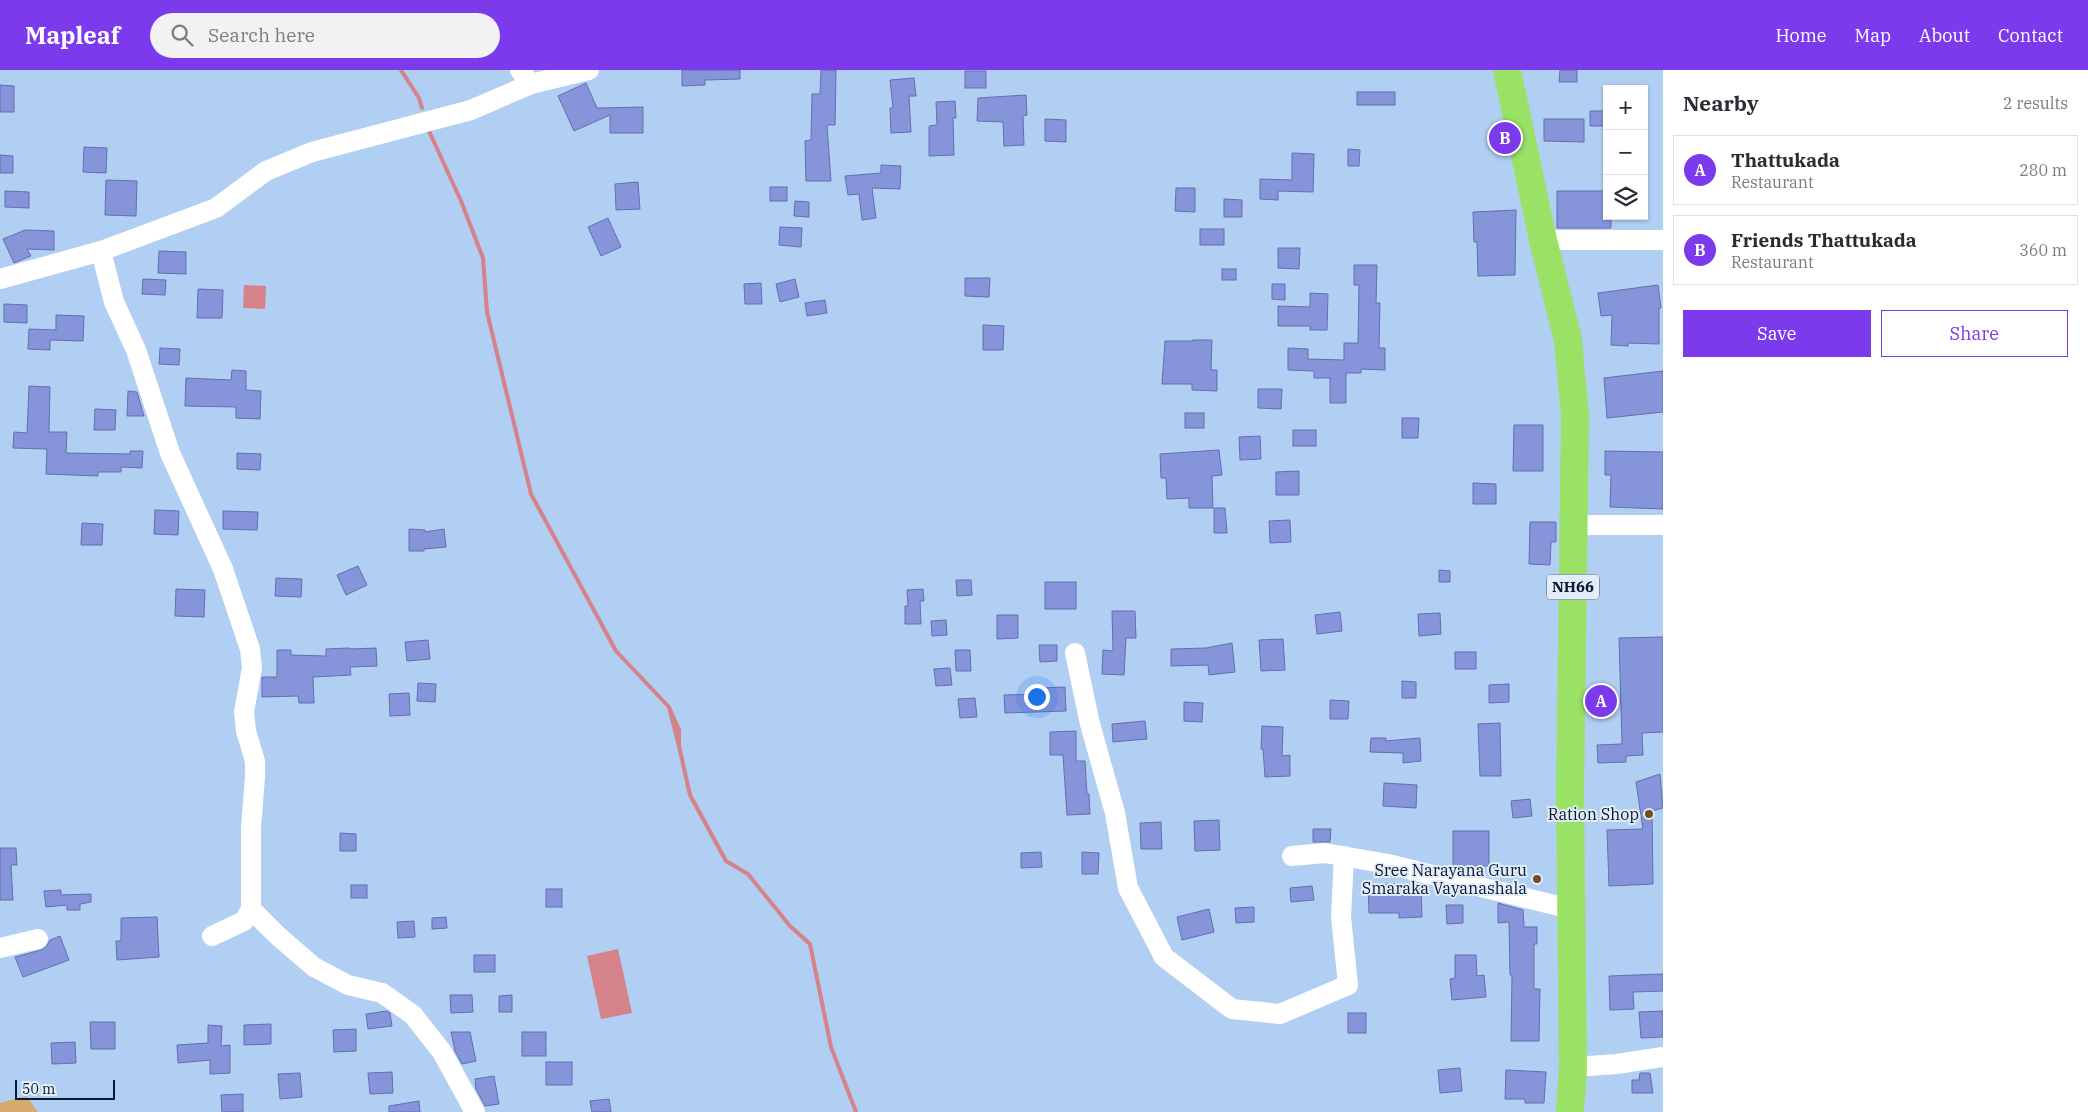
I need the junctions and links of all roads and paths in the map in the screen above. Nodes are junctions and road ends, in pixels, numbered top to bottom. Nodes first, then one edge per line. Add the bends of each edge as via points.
1 (589, 70) edge
2 (1507, 70) edge
3 (525, 77) edge
4 (1543, 240) junction
5 (1663, 240) edge
6 (101, 252) junction
7 (0, 279) edge
8 (1574, 525) junction
9 (1663, 525) edge
10 (1075, 653) dead end
11 (1292, 856) dead end
12 (1344, 856) junction
13 (251, 908) junction
14 (1571, 909) junction
15 (212, 936) dead end
16 (38, 939) dead end
17 (0, 948) edge
18 (1663, 1057) edge
19 (1572, 1067) junction
20 (475, 1112) edge
21 (1570, 1112) edge

1 - 3 street
2 - 4 highway, NH66
3 - 6 street via 471,110 312,152 266,171 216,208
4 - 5 street
4 - 8 highway, NH66 via 1568,340 1575,415
6 - 7 street
6 - 13 street via 114,302 136,350 170,453 223,569 250,649 252,668 244,712 256,777 251,828
8 - 9 street
8 - 14 highway, NH66
10 - 12 street via 1114,813 1128,888 1164,957 1232,1009 1280,1014 1348,985 1342,917
11 - 12 street via 1325,853
12 - 14 street
13 - 15 street via 244,921
13 - 20 street via 314,967 348,985 382,993 413,1015 442,1052
14 - 19 highway, NH66
16 - 17 street
18 - 19 street
19 - 21 highway, NH66

